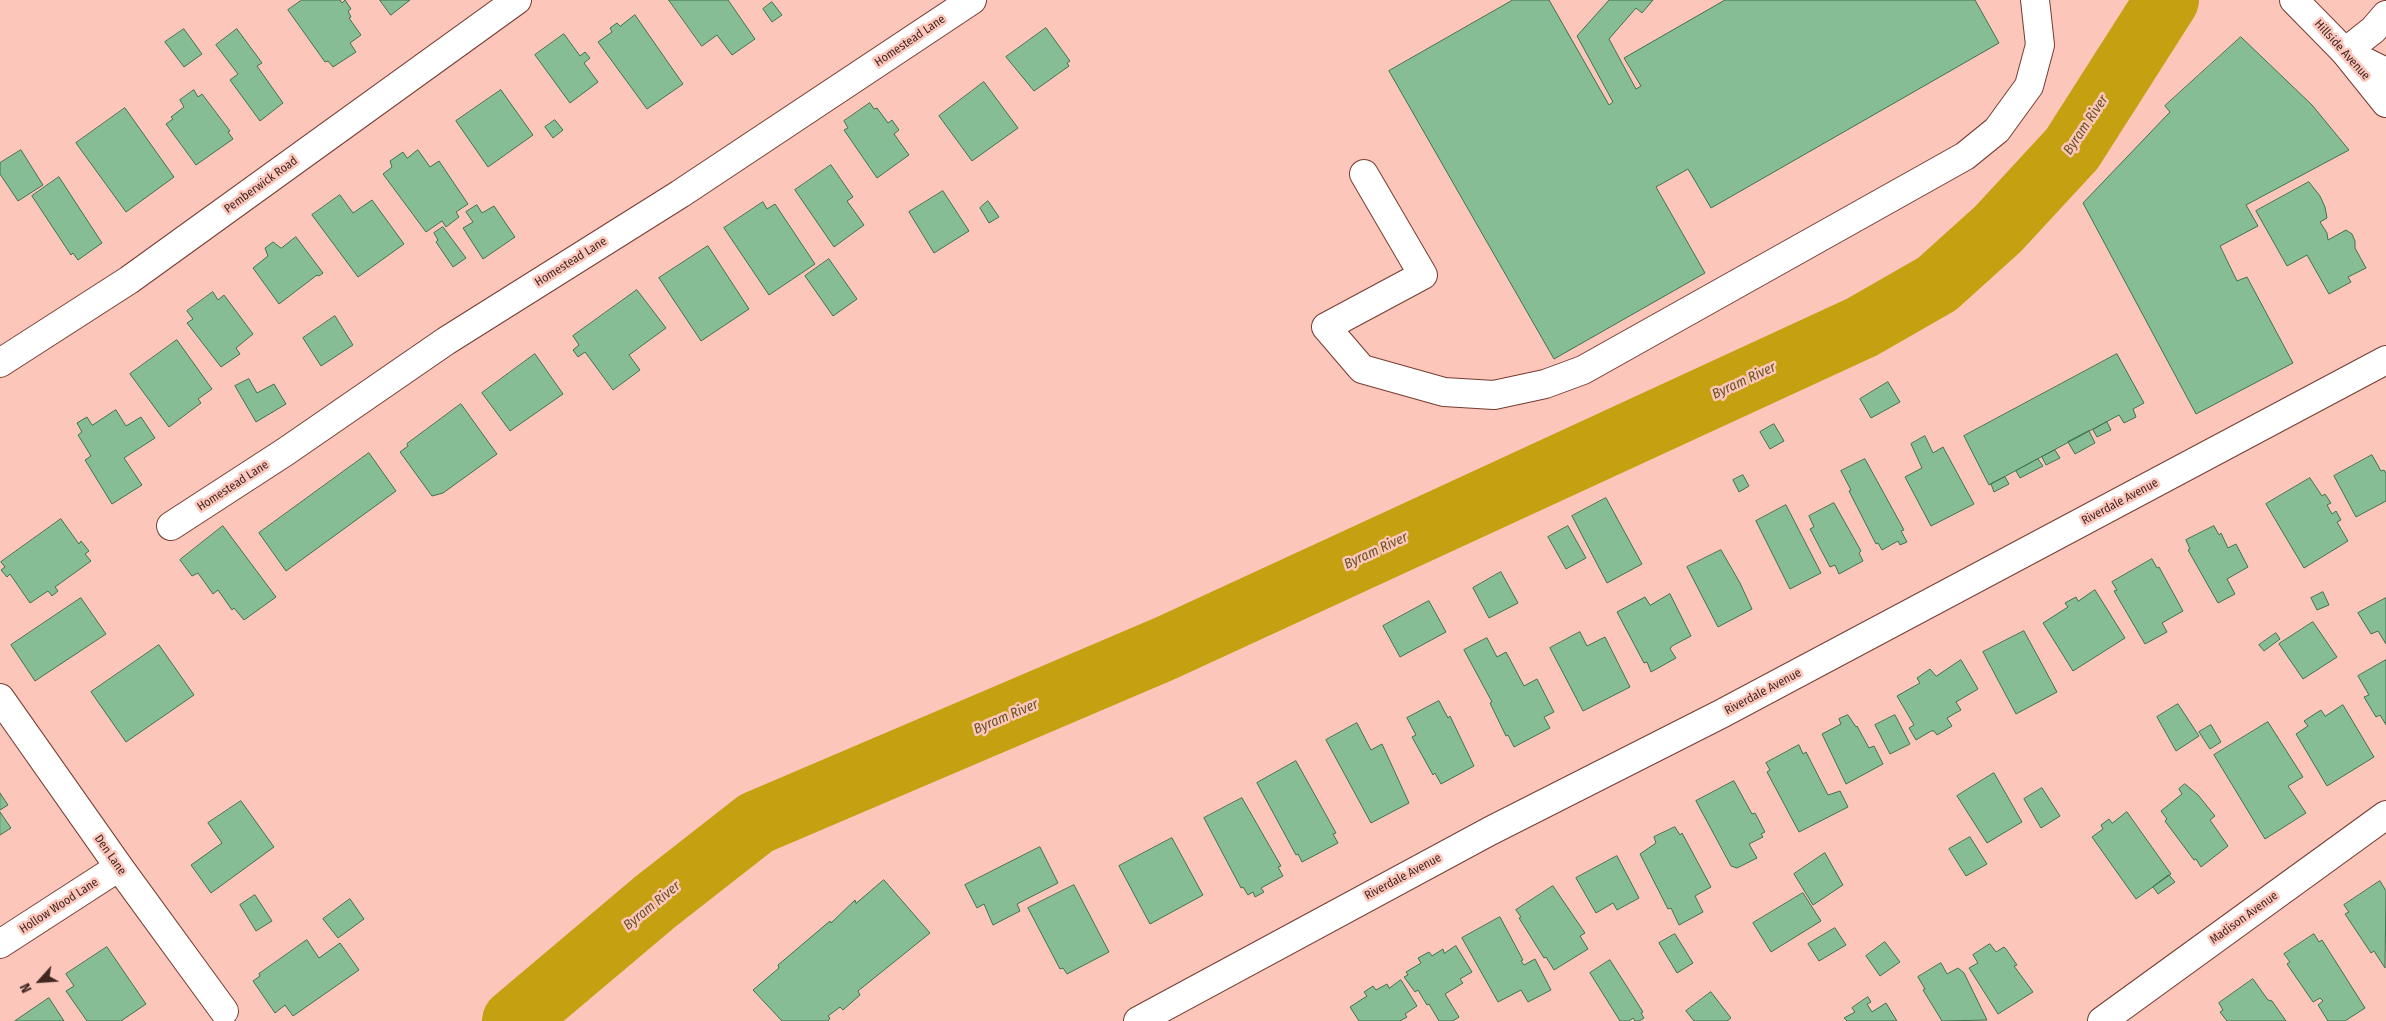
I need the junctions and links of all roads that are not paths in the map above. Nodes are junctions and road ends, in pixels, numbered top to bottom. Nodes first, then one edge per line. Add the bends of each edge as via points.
1 (517, 0) edge
2 (972, 0) edge
3 (2035, 0) edge
4 (2294, 0) edge
5 (2386, 15) edge
6 (2345, 52) junction
7 (2386, 72) edge
8 (2386, 103) edge
9 (1364, 174) dead end
10 (2386, 360) edge
11 (0, 362) edge
12 (172, 526) dead end
13 (0, 698) edge
14 (2386, 815) edge
15 (119, 867) junction
16 (0, 944) edge
17 (224, 1010) dead end
18 (1138, 1021) edge
19 (2102, 1021) edge

1 - 11 street, Pemberwick Road via 130,280
2 - 12 street, Homestead Lane via 680,194 446,341
3 - 9 street via 2040,45 2029,86 1997,130 1965,156 1583,370 1545,384 1494,395 1444,392 1362,368 1350,355 1326,327 1422,275
4 - 6 street, Hillside Avenue
5 - 6 street
6 - 7 street
6 - 8 street, Hillside Avenue
10 - 18 street, Riverdale Avenue via 1721,714 1490,831
13 - 15 street, Den Lane
14 - 19 street, Madison Avenue
15 - 16 street, Hollow Wood Lane
15 - 17 street, Den Lane

